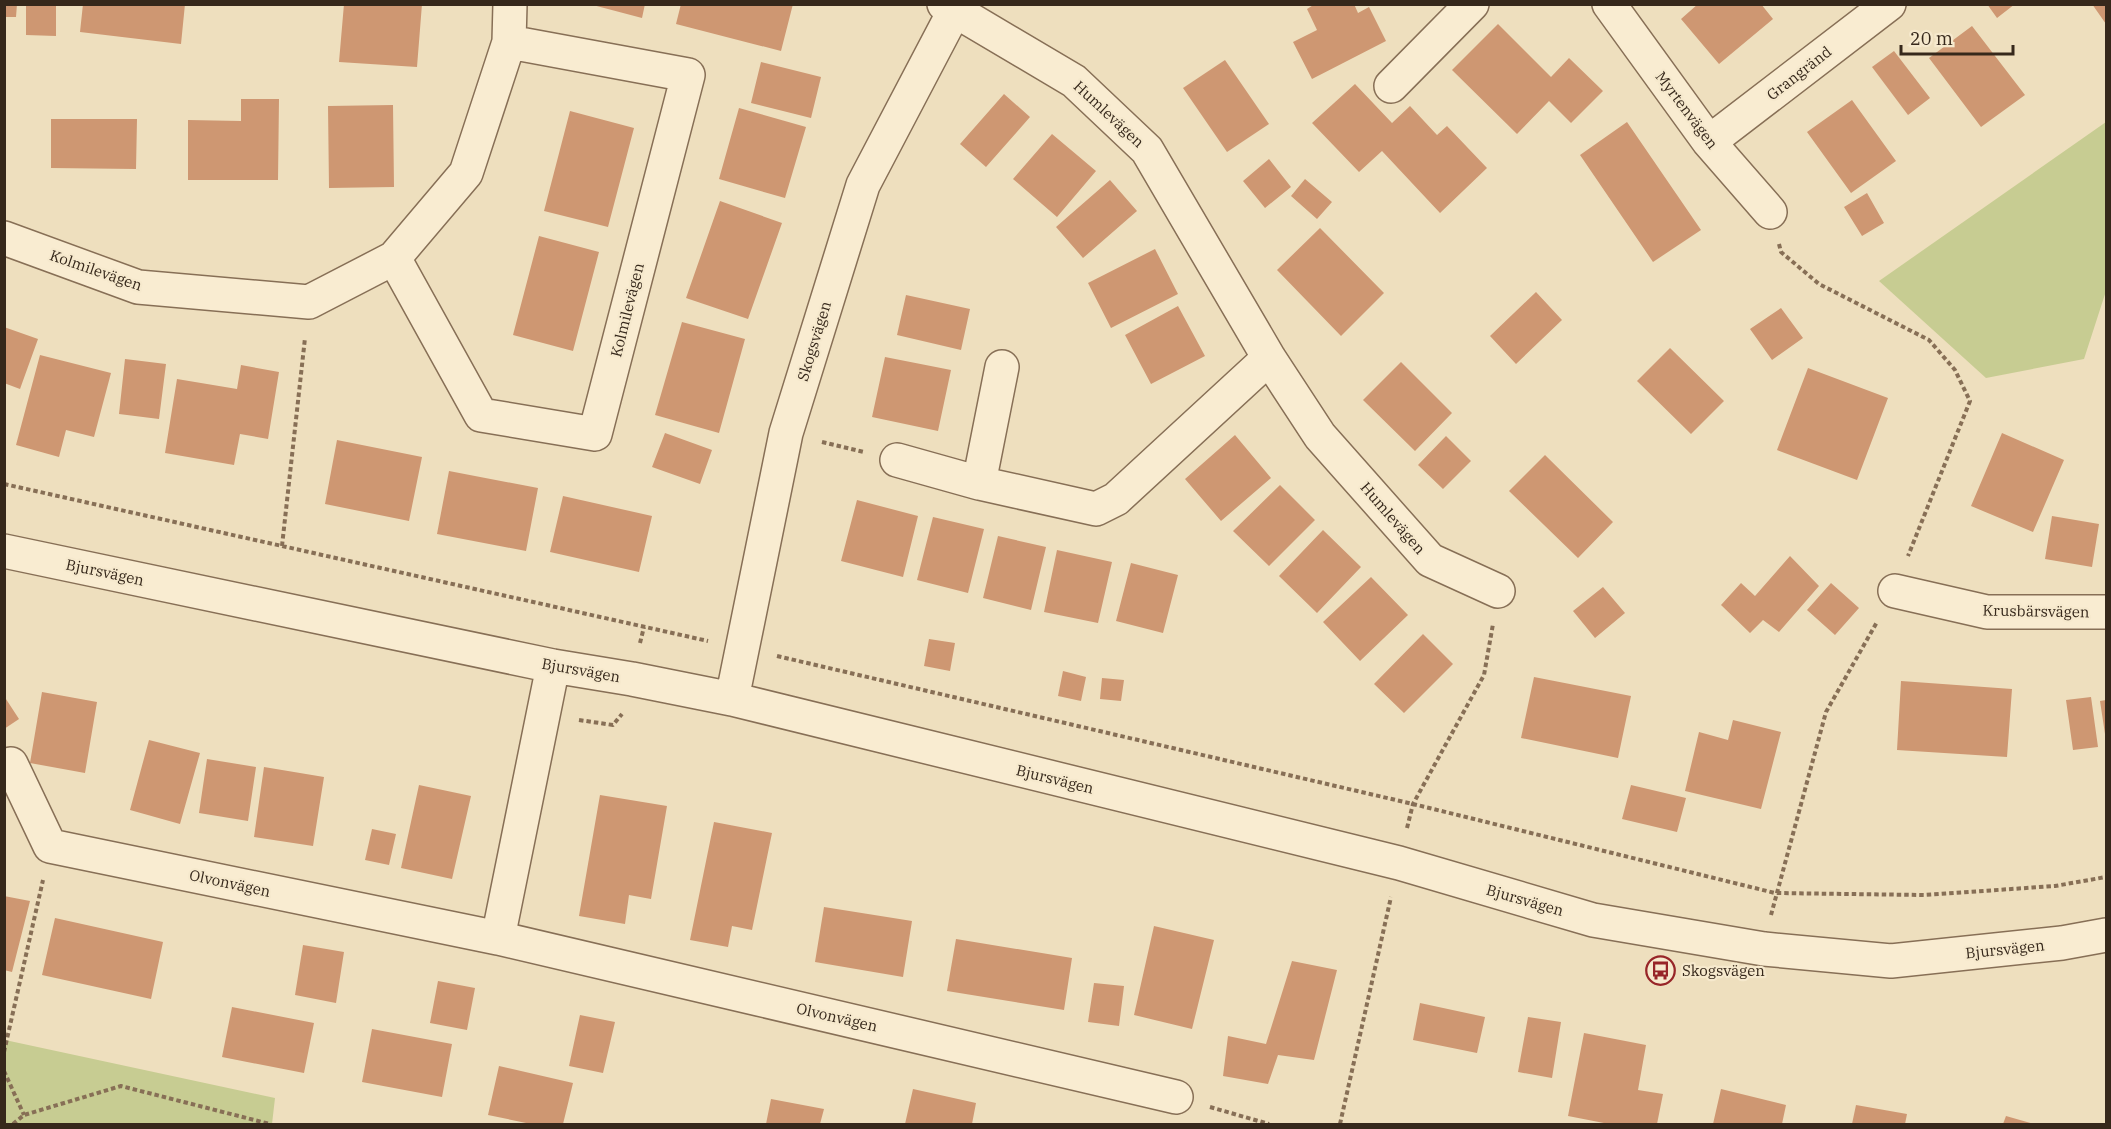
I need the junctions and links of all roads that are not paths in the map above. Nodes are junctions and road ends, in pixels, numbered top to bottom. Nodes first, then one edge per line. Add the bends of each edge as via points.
1 (510, 4) edge
2 (1472, 4) edge
3 (1609, 4) edge
4 (1889, 4) edge
5 (952, 7) edge
6 (508, 42) junction
7 (1390, 86) dead end
8 (1709, 142) junction
9 (1770, 212) road end
10 (4, 238) edge
11 (394, 258) junction
12 (1269, 358) junction
13 (1002, 367) dead end
14 (897, 460) road end
15 (979, 483) junction
16 (4, 551) edge
17 (1498, 591) road end
18 (1895, 591) dead end
19 (2106, 612) edge
20 (553, 666) junction
21 (732, 699) junction
22 (11, 764) dead end
23 (2106, 935) edge
24 (498, 938) junction
25 (1176, 1096) road end

1 - 6 street
2 - 7 street
3 - 8 street, Myrtenvägen
4 - 8 street, Grangränd
5 - 12 street, Humlevägen via 1074,81 1147,150
5 - 21 street, Skogsvägen via 863,185 786,433
6 - 11 street via 466,173
6 - 11 street, Kolmilevägen via 688,75 596,434 481,415
8 - 9 street, Myrtenvägen
10 - 11 street, Kolmilevägen via 138,286 309,302
12 - 15 street via 1116,499 1096,509
12 - 17 street, Humlevägen via 1320,436 1430,560
13 - 15 street
14 - 15 street
16 - 20 street, Bjursvägen
18 - 19 street, Krusbärsvägen via 1987,612
20 - 21 street, Bjursvägen
20 - 24 street
21 - 23 street, Bjursvägen via 1399,863 1593,920 1764,949 1891,961
22 - 24 street, Olvonvägen via 50,846
24 - 25 street, Olvonvägen

